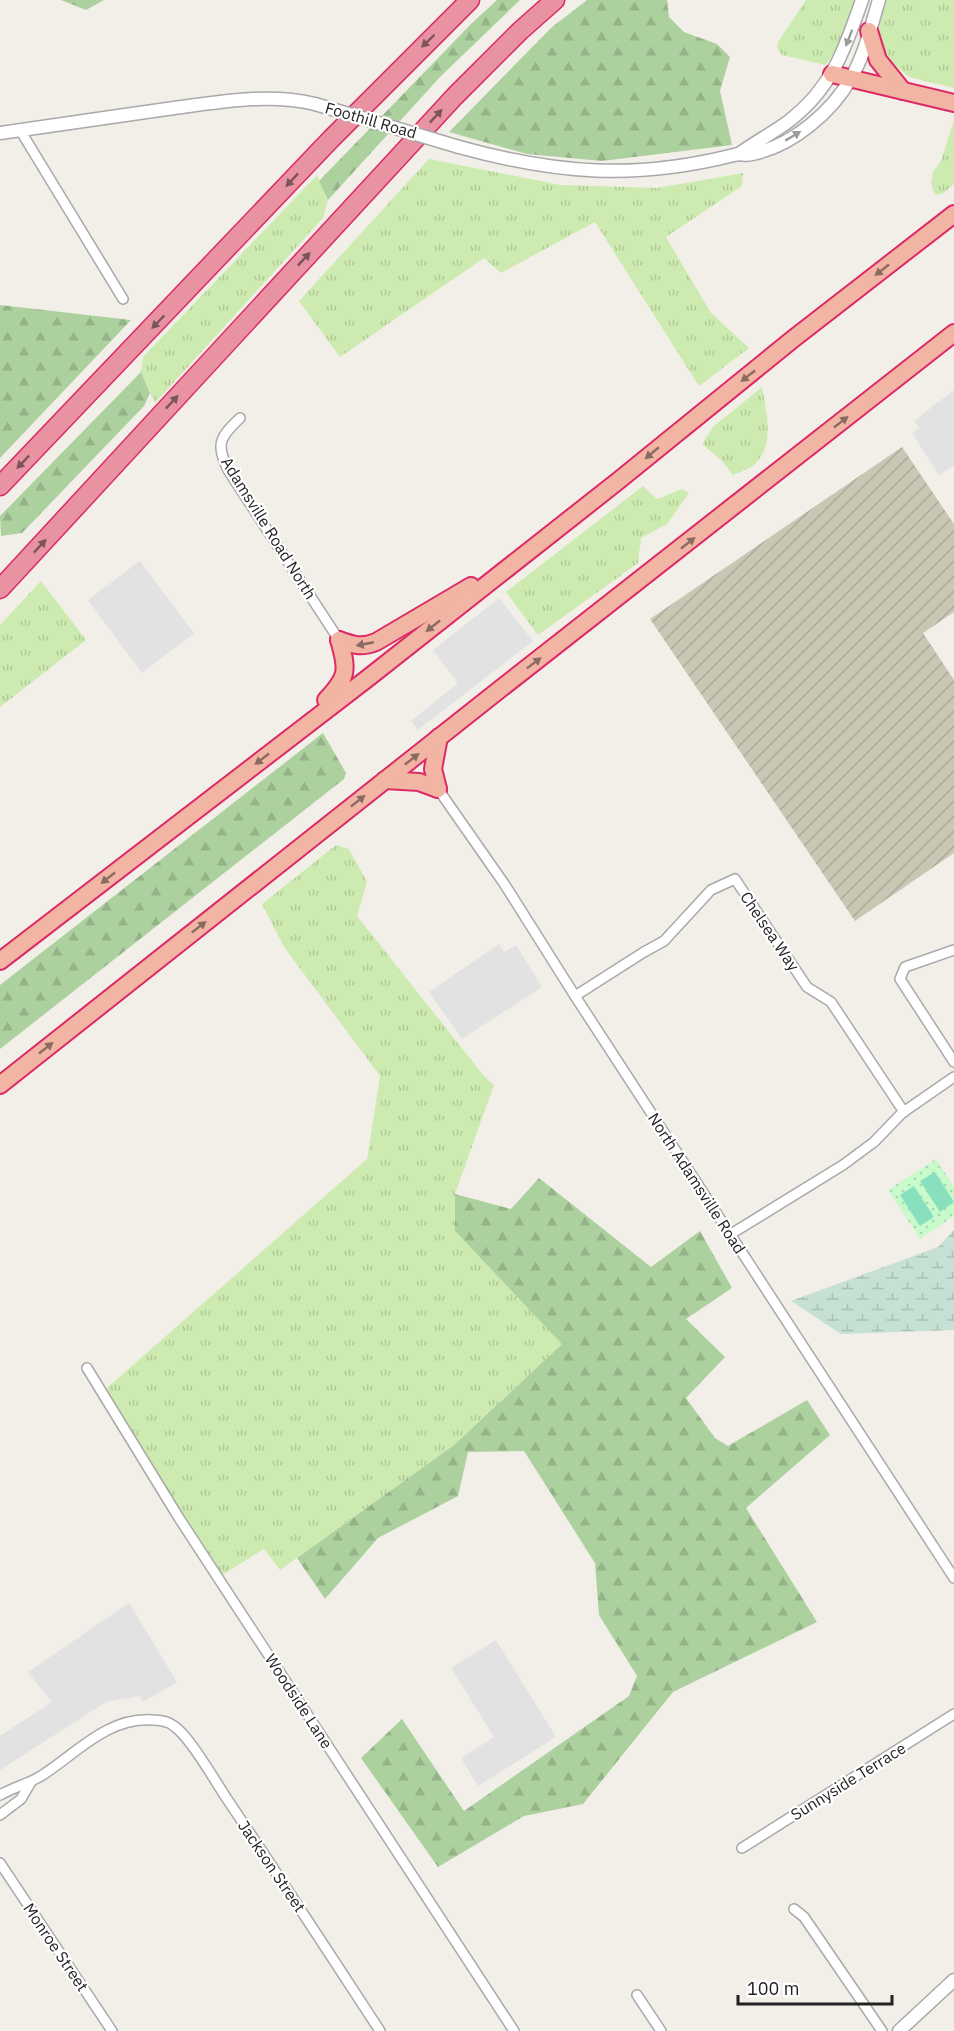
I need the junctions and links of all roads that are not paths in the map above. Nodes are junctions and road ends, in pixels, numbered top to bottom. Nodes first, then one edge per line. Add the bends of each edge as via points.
1 (470, 0) edge
2 (555, 0) edge
3 (862, 0) edge
4 (879, 0) edge
5 (869, 31) junction
6 (832, 74) junction
7 (851, 78) junction
8 (903, 91) junction
9 (954, 103) edge
10 (20, 130) junction
11 (0, 133) edge
12 (739, 154) junction
13 (954, 214) edge
14 (123, 299) dead end
15 (954, 333) edge
16 (240, 418) dead end
17 (0, 486) edge
18 (510, 566) junction
19 (0, 589) edge
20 (339, 640) junction
21 (439, 737) junction
22 (287, 740) junction
23 (385, 780) junction
24 (438, 789) junction
25 (954, 950) edge
26 (0, 961) edge
27 (575, 996) junction
28 (954, 1062) edge
29 (954, 1077) edge
30 (0, 1085) edge
31 (904, 1112) junction
32 (731, 1234) junction
33 (87, 1368) dead end
34 (954, 1578) edge
35 (954, 1714) edge
36 (31, 1782) junction
37 (0, 1795) edge
38 (0, 1815) edge
39 (742, 1848) dead end
40 (0, 1863) edge
41 (794, 1909) dead end
42 (954, 1980) edge
43 (637, 1995) dead end
44 (112, 2031) edge
45 (380, 2031) edge
46 (514, 2031) edge
47 (661, 2031) edge
48 (882, 2031) edge
49 (899, 2031) edge

1 -> 17 highway via 339,131
19 -> 2 highway via 454,96
3 -> 6 street, Foothill Road
4 - 5 street, Foothill Road
5 - 7 street, Foothill Road
5 - 8 highway via 878,60
6 - 7 highway
6 - 12 street, Foothill Road via 822,90 788,122
7 - 8 highway
12 -> 7 street, Foothill Road via 750,155 769,148 802,130 835,100
8 - 9 highway
10 - 11 street, Foothill Road
10 - 12 street, Foothill Road, bridge via 250,98 287,98 531,165 604,171 659,169
10 - 14 street
13 -> 18 highway
21 -> 15 highway
16 - 20 street, Adamsville Road North via 222,436 222,458
18 -> 20 highway via 376,642 359,646
18 -> 22 highway
20 - 22 highway via 346,661 341,685
23 -> 21 highway
21 - 24 highway via 433,769
22 -> 26 highway
23 - 24 highway
30 -> 23 highway
24 - 27 street, North Adamsville Road
25 - 28 street via 904,967 900,979
27 - 31 street, Chelsea Way via 664,941 711,890 735,879 807,987 831,1002
27 - 32 street, North Adamsville Road
29 - 31 street
31 - 32 street via 843,1165
32 - 34 street, North Adamsville Road
33 - 46 street, Woodside Lane via 180,1518
35 - 39 street, Sunnyside Terrace
36 - 37 street
36 - 38 street via 21,1799
36 - 45 street, Jackson Street via 105,1731 126,1722 164,1721 174,1726 273,1867
40 - 44 street, Monroe Street
41 - 48 street via 804,1917
42 - 49 street
43 - 47 street

